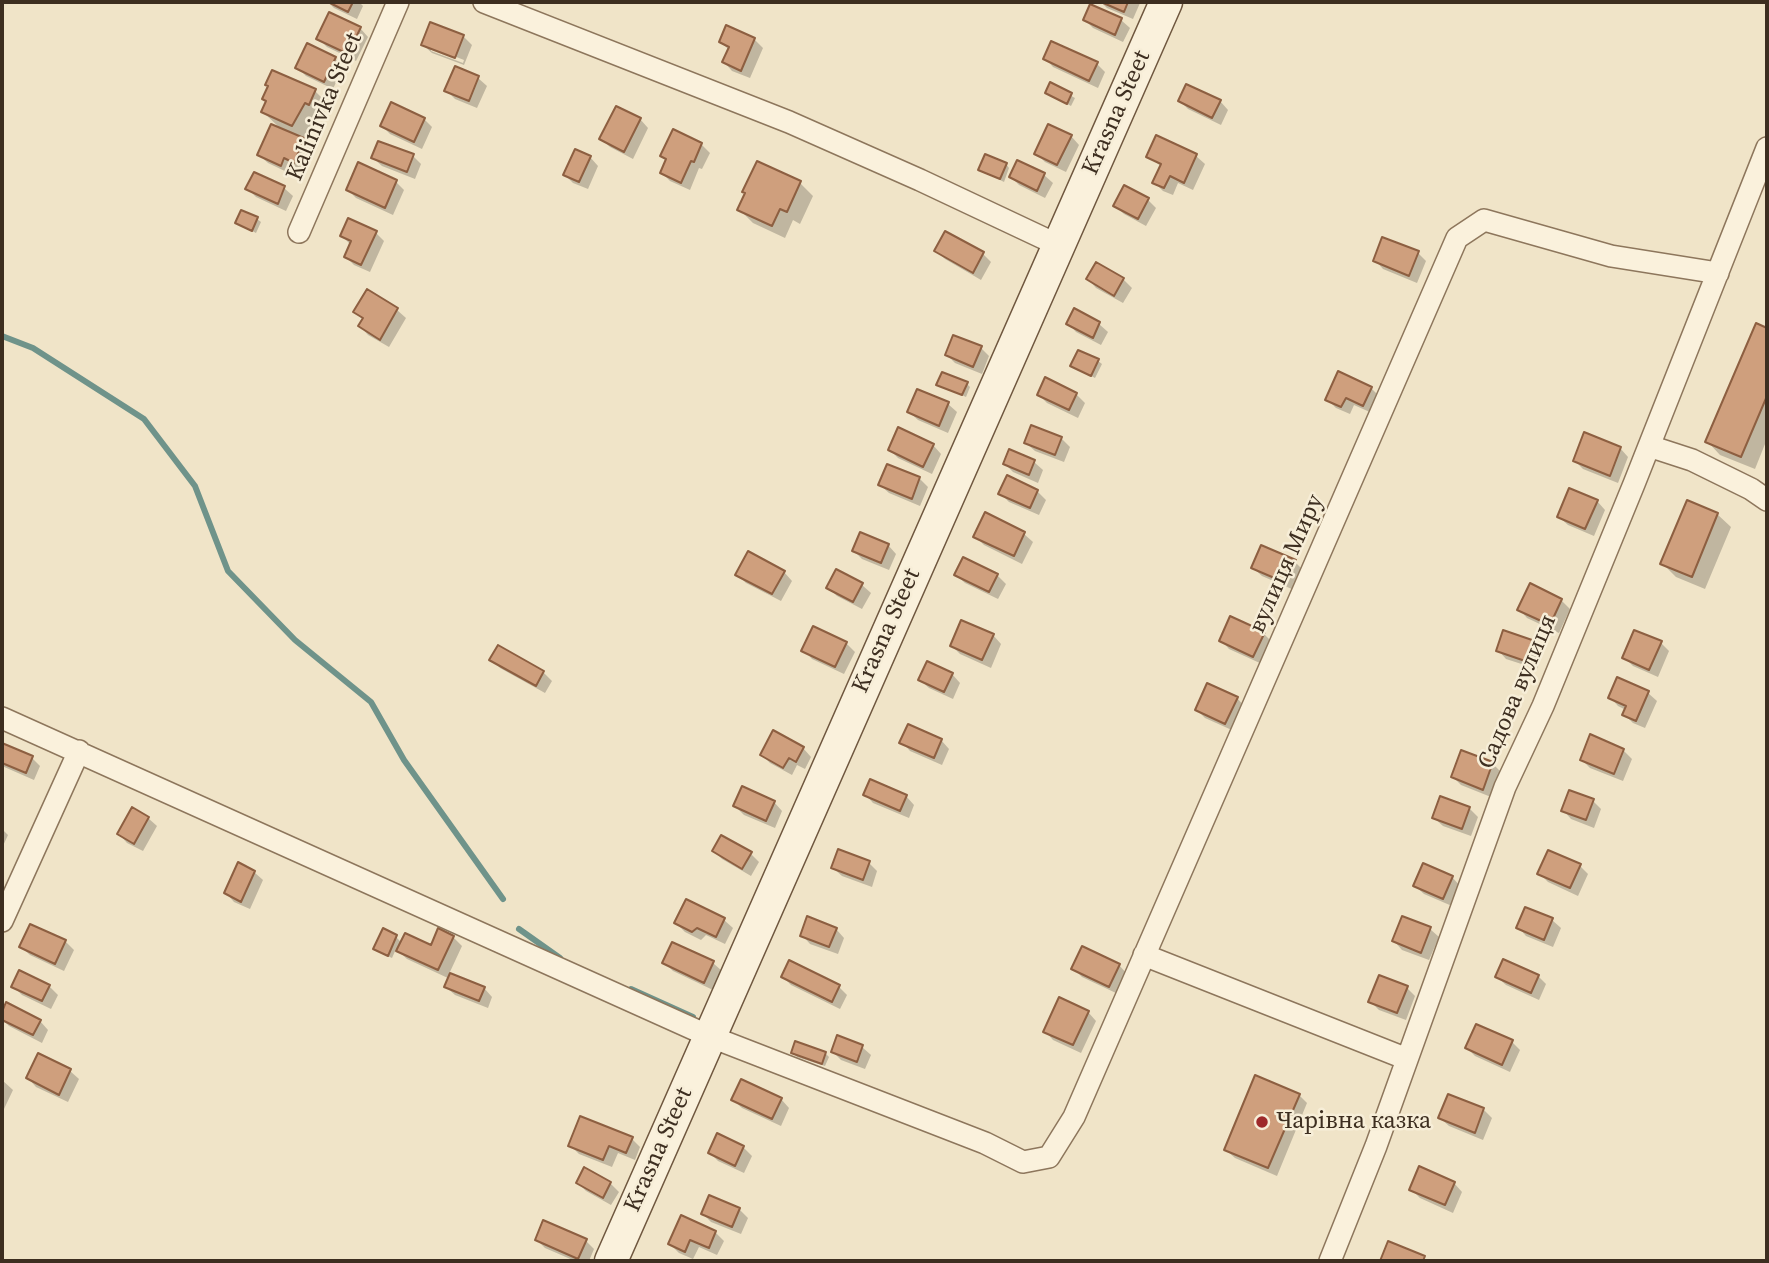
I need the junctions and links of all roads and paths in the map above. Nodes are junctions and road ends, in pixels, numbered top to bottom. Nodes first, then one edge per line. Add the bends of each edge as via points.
1 (398, 2) edge
2 (484, 2) edge
3 (1166, 2) edge
4 (1767, 148) edge
5 (299, 232) dead end
6 (1058, 245) junction
7 (1718, 273) junction
8 (1649, 446) junction
9 (1767, 500) edge
10 (2, 718) edge
11 (79, 751) junction
12 (2, 921) edge
13 (1144, 955) junction
14 (709, 1036) junction
15 (1408, 1059) junction
16 (611, 1261) edge
17 (1330, 1261) edge

1 - 5 street, Kalinivka Steet
2 - 6 street via 789,122
3 - 6 street, Krasna Steet
4 - 7 street, Садова вулиця
6 - 14 street, Krasna Steet
7 - 8 street, Садова вулиця
7 - 13 street, вулиця Миру via 1611,256 1484,220 1457,238
8 - 9 street via 1692,460
8 - 15 street, Садова вулиця via 1505,787
10 - 11 street
11 - 12 street
11 - 14 street
13 - 14 street, вулиця Миру via 1074,1117 1049,1157 1023,1162
13 - 15 street
14 - 16 street, Krasna Steet
15 - 17 street, Садова вулиця

